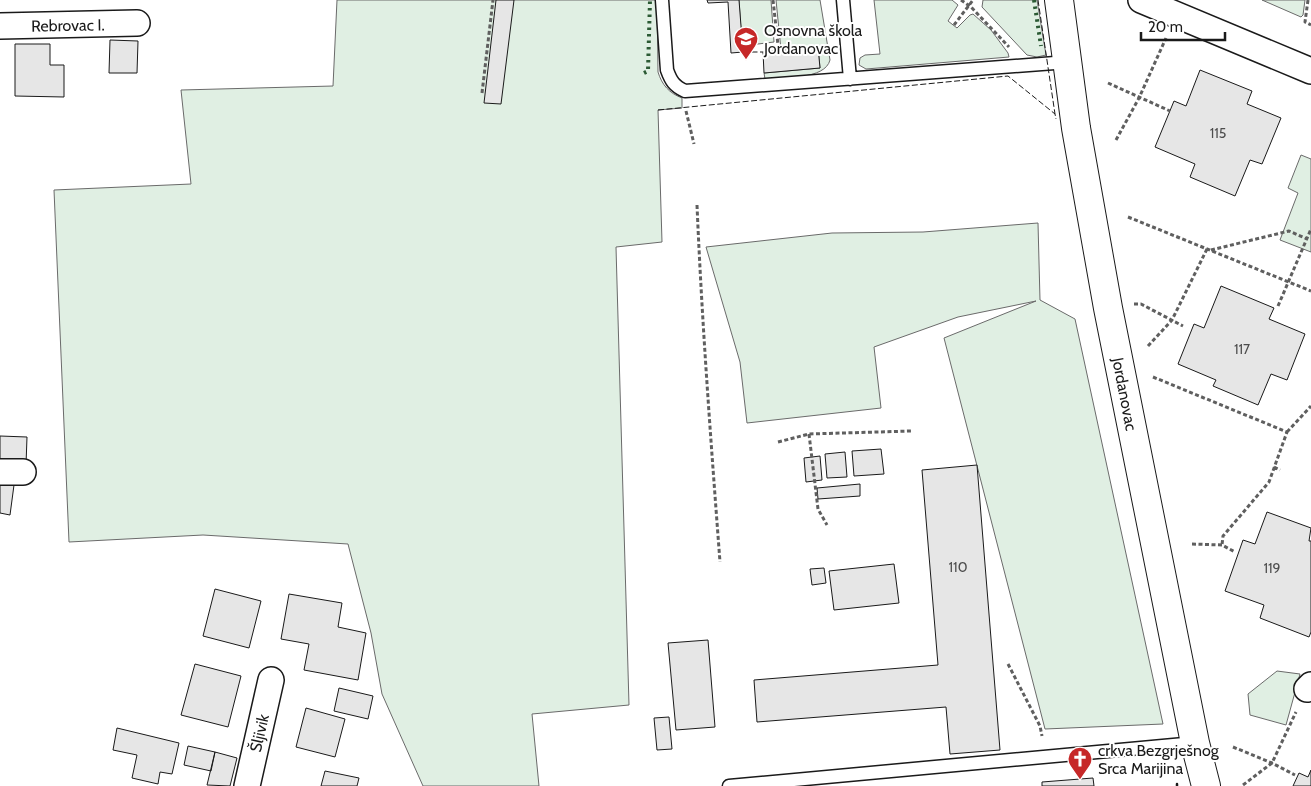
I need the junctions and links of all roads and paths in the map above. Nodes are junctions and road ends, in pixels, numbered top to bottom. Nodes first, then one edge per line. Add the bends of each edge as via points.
1 (493, 0) edge
2 (662, 0) edge
3 (773, 0) edge
4 (843, 0) edge
5 (961, 0) edge
6 (972, 0) edge
7 (1058, 0) edge
8 (1141, 0) edge
9 (1308, 0) edge
10 (969, 6) junction
11 (1176, 15) junction
12 (136, 23) dead end
13 (954, 25) dead end
14 (1311, 25) edge
15 (0, 26) edge
16 (778, 45) dead end
17 (1068, 62) junction
18 (1027, 66) junction
19 (1311, 71) edge
20 (850, 79) junction
21 (1108, 83) dead end
22 (685, 91) junction
23 (482, 93) dead end
24 (1139, 98) junction
25 (1170, 111) dead end
26 (1116, 140) dead end
27 (694, 144) dead end
28 (697, 205) dead end
29 (1128, 217) dead end
30 (1311, 229) edge
31 (1307, 239) junction
32 (1209, 250) junction
33 (1289, 282) junction
34 (1311, 291) edge
35 (1126, 305) dead end
36 (1278, 306) dead end
37 (1172, 320) junction
38 (1183, 326) dead end
39 (1148, 346) dead end
40 (1153, 377) dead end
41 (1311, 406) edge
42 (910, 431) dead end
43 (1287, 432) junction
44 (809, 434) junction
45 (778, 442) dead end
46 (1274, 468) junction
47 (1280, 470) dead end
48 (827, 525) dead end
49 (1192, 544) dead end
50 (1222, 545) junction
51 (1235, 552) dead end
52 (720, 562) dead end
53 (1008, 664) dead end
54 (271, 680) dead end
55 (1309, 687) edge
56 (1195, 743) junction
57 (1233, 747) dead end
58 (1045, 757) junction
59 (1272, 763) junction
60 (1295, 775) dead end
61 (1243, 785) edge
62 (246, 786) edge
63 (729, 786) edge
64 (1206, 786) edge

1 - 23 path
2 - 22 lane via 667,70 676,87
3 - 16 path
4 - 20 lane
5 - 10 path
6 - 10 path
7 - 17 main road, Jordanovac
8 - 11 street
9 - 14 path via 1305,22
10 - 13 path
10 - 18 path
11 - 19 street
11 - 24 path
12 - 15 street, Rebrovac I.
17 - 18 lane
17 - 56 main road, Jordanovac via 1076,128 1108,308
18 - 20 lane
20 - 22 lane
21 - 24 path
22 - 27 path via 685,107
24 - 25 path
24 - 26 path
28 - 52 path via 705,372
29 - 32 path
30 - 31 path
31 - 32 path via 1289,232
31 - 33 path
32 - 33 path
32 - 37 path
33 - 34 path
33 - 36 path
35 - 37 path via 1141,304
37 - 38 path
37 - 39 path
40 - 43 path
41 - 43 path
42 - 44 path
43 - 46 path
44 - 45 path
44 - 48 path via 818,510
46 - 47 path
46 - 50 path via 1269,482 1223,536
49 - 50 path
50 - 51 path
53 - 58 path via 1040,726
54 - 62 street, Šljivik
55 - 59 path
56 - 58 lane
56 - 64 main road, Jordanovac
57 - 59 path
58 - 63 lane
59 - 60 path
59 - 61 path

